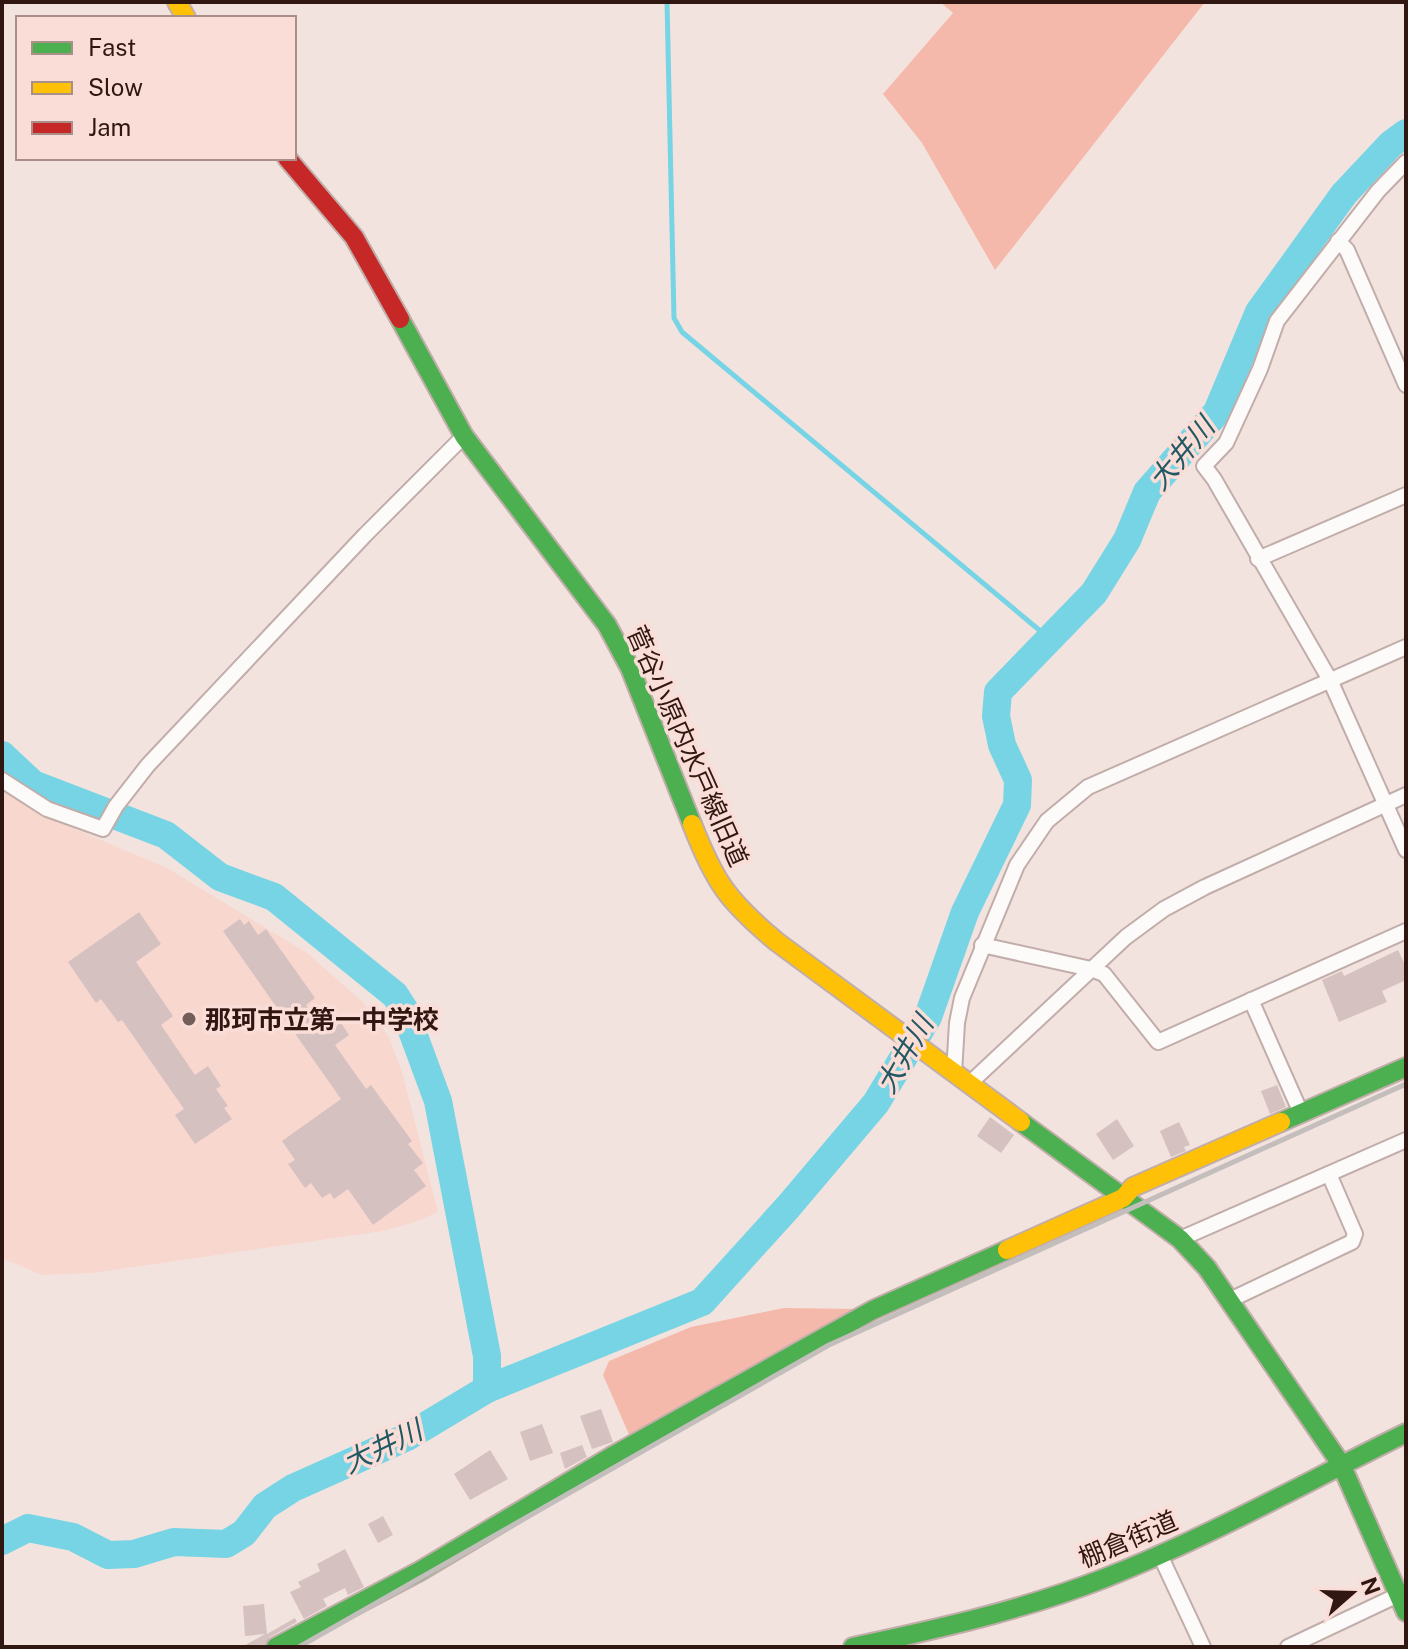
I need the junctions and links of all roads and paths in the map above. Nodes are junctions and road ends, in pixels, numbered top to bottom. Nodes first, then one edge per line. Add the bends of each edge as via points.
1 (289, 160) edge
2 (1406, 162) edge
3 (1338, 241) junction
4 (1406, 385) edge
5 (464, 436) junction
6 (1406, 495) edge
7 (1258, 559) junction
8 (1406, 647) edge
9 (1330, 680) junction
10 (2, 780) edge
11 (1406, 795) edge
12 (1386, 804) junction
13 (1406, 850) edge
14 (1406, 931) edge
15 (982, 945) junction
16 (1091, 969) junction
17 (1251, 1000) junction
18 (1406, 1067) edge
19 (962, 1078) junction
20 (1301, 1113) junction
21 (1406, 1140) edge
22 (1329, 1174) junction
23 (1123, 1198) junction
24 (1180, 1239) junction
25 (1230, 1300) junction
26 (1406, 1433) edge
27 (1341, 1464) junction
28 (1160, 1555) junction
29 (1402, 1603) edge
30 (276, 1647) edge
31 (853, 1647) edge
32 (1203, 1647) edge
33 (1288, 1647) edge

1 - 5 street, 菅谷小原内水戸線旧道 via 354,237
2 - 3 street
3 - 4 street via 1347,250
3 - 7 street via 1277,321 1226,443 1204,466
5 - 10 street via 159,754 103,829 47,809
5 - 19 street, 菅谷小原内水戸線旧道 via 620,647 709,868 725,893 777,942
6 - 7 street
7 - 9 street
8 - 9 street
9 - 12 street
9 - 15 street via 1088,787 1047,821 1017,865
11 - 12 street
12 - 13 street
12 - 16 street via 1164,909
14 - 17 street
15 - 16 street
15 - 19 street via 957,1023
16 - 17 street via 1104,974 1158,1042
16 - 19 street
17 - 20 street
18 - 20 street
19 - 23 street, 菅谷小原内水戸線旧道
20 - 23 street via 1133,1187
21 - 22 street
22 - 24 street
22 - 25 street via 1355,1234 1352,1242
23 - 24 street, 菅谷小原内水戸線旧道
23 - 30 street via 873,1310 420,1571
24 - 25 street, 菅谷小原内水戸線旧道
25 - 27 street, 菅谷小原内水戸線旧道
26 - 27 street, 棚倉街道
27 - 28 street, 棚倉街道
27 - 29 street, 菅谷小原内水戸線旧道
28 - 31 street, 棚倉街道 via 1013,1610
28 - 32 street
29 - 33 street

